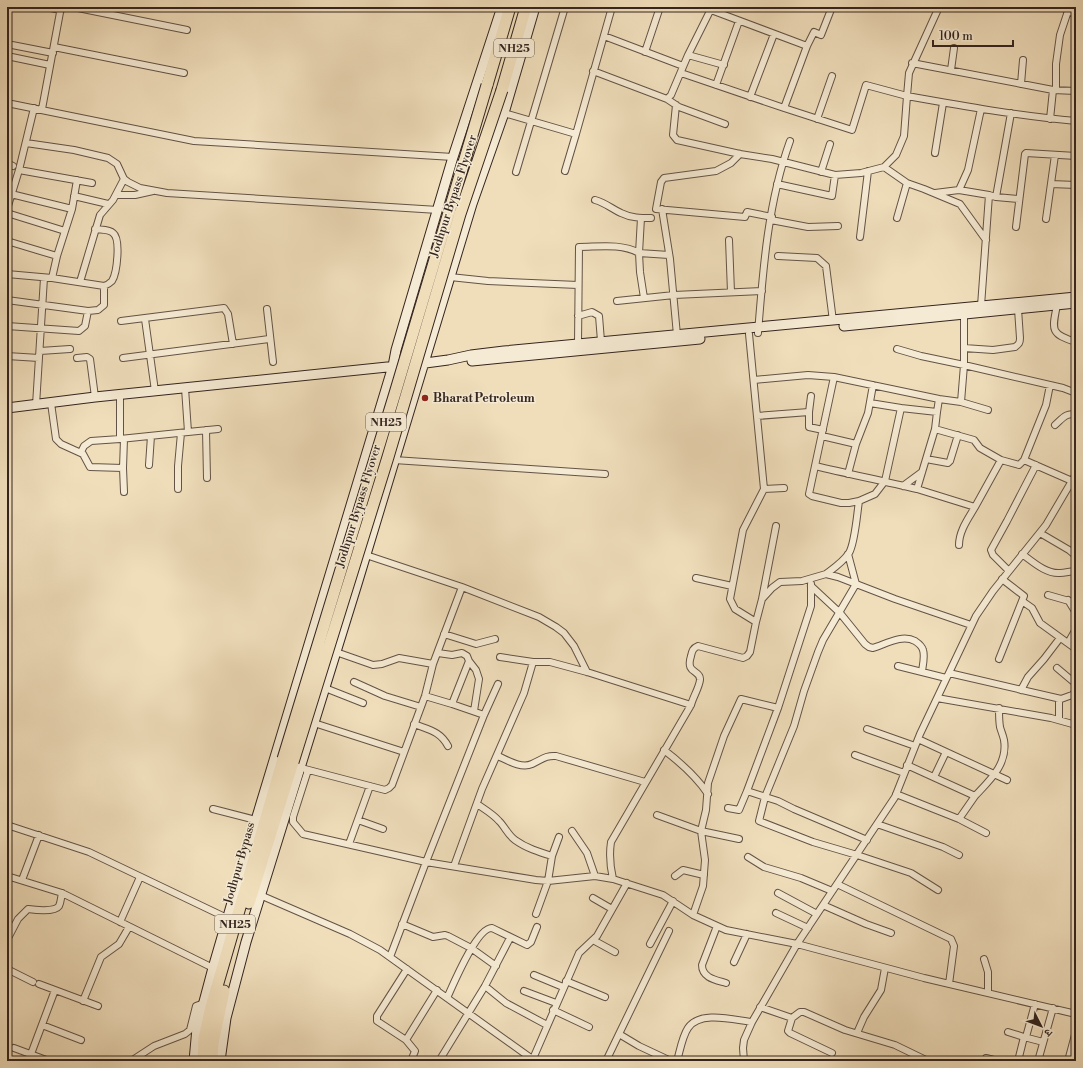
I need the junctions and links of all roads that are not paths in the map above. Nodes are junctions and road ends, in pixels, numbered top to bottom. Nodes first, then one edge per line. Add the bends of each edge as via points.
1 (46, 7) edge
2 (73, 7) edge
3 (502, 7) edge
4 (510, 7) edge
5 (526, 7) edge
6 (535, 7) edge
7 (565, 7) edge
8 (612, 7) edge
9 (660, 7) edge
10 (832, 7) edge
11 (939, 7) edge
12 (1062, 7) edge
13 (61, 8) edge
14 (712, 9) edge
15 (1068, 11) junction
16 (1076, 15) edge
17 (739, 21) junction
18 (187, 30) dead end
19 (774, 34) junction
20 (604, 36) junction
21 (7, 44) edge
22 (807, 46) junction
23 (954, 48) dead end
24 (53, 50) junction
25 (645, 52) junction
26 (688, 55) junction
27 (7, 56) edge
28 (1024, 60) dead end
29 (912, 63) junction
30 (50, 65) junction
31 (724, 65) junction
32 (683, 66) junction
33 (951, 70) junction
34 (593, 71) junction
35 (184, 73) dead end
36 (681, 73) junction
37 (832, 76) dead end
38 (1021, 84) junction
39 (716, 85) junction
40 (1055, 90) junction
41 (1076, 91) edge
42 (907, 96) junction
43 (750, 97) junction
44 (667, 99) junction
45 (7, 103) edge
46 (943, 103) junction
47 (676, 105) junction
48 (34, 108) junction
49 (784, 108) junction
50 (42, 109) junction
51 (981, 109) junction
52 (504, 113) junction
53 (1011, 113) junction
54 (817, 119) junction
55 (1050, 119) junction
56 (1076, 121) edge
57 (531, 122) junction
58 (725, 124) dead end
59 (576, 134) junction
60 (790, 141) dead end
61 (26, 143) junction
62 (830, 144) dead end
63 (935, 153) dead end
64 (740, 154) junction
65 (1055, 155) junction
66 (1076, 156) edge
67 (453, 157) junction
68 (782, 162) junction
69 (884, 167) junction
70 (19, 170) junction
71 (565, 171) dead end
72 (868, 171) junction
73 (516, 172) dead end
74 (821, 172) junction
75 (835, 175) junction
76 (124, 179) junction
77 (77, 180) junction
78 (92, 183) dead end
79 (907, 183) junction
80 (777, 184) junction
81 (1051, 184) junction
82 (1076, 185) edge
83 (154, 190) junction
84 (959, 190) junction
85 (934, 193) junction
86 (11, 194) junction
87 (116, 195) junction
88 (989, 195) junction
89 (74, 196) junction
90 (996, 196) junction
91 (595, 200) dead end
92 (1018, 200) junction
93 (108, 204) junction
94 (7, 209) edge
95 (72, 209) junction
96 (438, 210) junction
97 (662, 210) junction
98 (7, 213) edge
99 (641, 218) junction
100 (651, 218) dead end
101 (897, 218) dead end
102 (771, 219) junction
103 (1046, 219) dead end
104 (838, 226) dead end
105 (1016, 226) dead end
106 (95, 229) junction
107 (65, 231) junction
108 (860, 237) dead end
109 (729, 240) dead end
110 (986, 240) junction
111 (7, 241) edge
112 (639, 253) junction
113 (669, 255) junction
114 (57, 256) junction
115 (778, 256) dead end
116 (7, 274) edge
117 (450, 277) junction
118 (44, 278) junction
119 (52, 278) junction
120 (80, 282) junction
121 (578, 285) junction
122 (104, 286) junction
123 (762, 291) junction
124 (731, 292) junction
125 (674, 295) junction
126 (1076, 297) edge
127 (644, 298) junction
128 (7, 300) edge
129 (617, 301) dead end
130 (1076, 303) edge
131 (42, 304) junction
132 (1057, 305) junction
133 (981, 306) junction
134 (267, 309) dead end
135 (1018, 309) junction
136 (88, 311) junction
137 (964, 314) junction
138 (578, 316) junction
139 (145, 319) junction
140 (121, 321) dead end
141 (833, 321) junction
142 (7, 326) edge
143 (42, 329) junction
144 (755, 332) junction
145 (677, 335) junction
146 (269, 339) junction
147 (601, 342) junction
148 (1076, 342) edge
149 (232, 344) junction
150 (578, 344) junction
151 (964, 348) junction
152 (70, 349) dead end
153 (897, 349) dead end
154 (40, 354) junction
155 (150, 354) junction
156 (7, 356) edge
157 (77, 358) dead end
158 (123, 358) dead end
159 (448, 360) junction
160 (273, 362) dead end
161 (423, 364) junction
162 (964, 365) junction
163 (393, 366) junction
164 (834, 377) junction
165 (754, 380) junction
166 (873, 384) junction
167 (1050, 385) junction
168 (185, 388) junction
169 (155, 391) junction
170 (1076, 393) edge
171 (120, 395) junction
172 (811, 396) dead end
173 (95, 397) junction
174 (939, 399) junction
175 (961, 402) junction
176 (52, 403) junction
177 (870, 403) junction
178 (36, 404) junction
179 (7, 408) edge
180 (901, 408) junction
181 (988, 410) dead end
182 (809, 412) junction
183 (937, 412) junction
184 (1076, 415) edge
185 (757, 416) junction
186 (1055, 425) dead end
187 (218, 429) dead end
188 (935, 429) junction
189 (206, 430) junction
190 (184, 433) junction
191 (823, 433) junction
192 (958, 435) junction
193 (151, 436) junction
194 (122, 439) junction
195 (856, 444) junction
196 (80, 452) junction
197 (926, 459) junction
198 (394, 460) junction
199 (1001, 460) junction
200 (1024, 460) junction
201 (149, 465) dead end
202 (1036, 465) junction
203 (815, 466) junction
204 (123, 468) junction
205 (922, 472) junction
206 (606, 474) dead end
207 (848, 474) junction
208 (1076, 474) edge
209 (207, 478) dead end
210 (885, 480) junction
211 (1072, 481) junction
212 (903, 486) junction
213 (764, 488) junction
214 (784, 488) dead end
215 (178, 489) dead end
216 (917, 489) junction
217 (124, 492) dead end
218 (859, 501) junction
219 (975, 507) junction
220 (776, 526) dead end
221 (1040, 533) junction
222 (959, 545) dead end
223 (848, 554) junction
224 (1022, 554) junction
225 (366, 555) junction
226 (1076, 556) edge
227 (1076, 571) edge
228 (1009, 572) junction
229 (826, 574) junction
230 (696, 578) dead end
231 (811, 579) junction
232 (1002, 579) junction
233 (856, 584) junction
234 (732, 586) junction
235 (811, 586) junction
236 (462, 587) junction
237 (1048, 595) dead end
238 (762, 599) junction
239 (1068, 600) junction
240 (1022, 602) junction
241 (1076, 603) edge
242 (840, 613) junction
243 (1076, 613) edge
244 (756, 622) junction
245 (971, 625) junction
246 (1076, 629) edge
247 (444, 634) junction
248 (1060, 638) junction
249 (495, 639) dead end
250 (1068, 643) junction
251 (1076, 649) edge
252 (336, 652) junction
253 (438, 653) junction
254 (500, 657) dead end
255 (999, 659) dead end
256 (469, 661) junction
257 (533, 662) junction
258 (433, 664) junction
259 (898, 666) dead end
260 (1057, 668) dead end
261 (587, 672) junction
262 (922, 672) junction
263 (948, 675) junction
264 (354, 682) dead end
265 (498, 684) dead end
266 (1076, 684) edge
267 (325, 688) junction
268 (1021, 690) junction
269 (1076, 691) edge
270 (425, 696) junction
271 (937, 698) junction
272 (1061, 699) junction
273 (363, 703) dead end
274 (452, 704) junction
275 (691, 705) junction
276 (421, 707) junction
277 (778, 708) junction
278 (999, 708) junction
279 (474, 711) junction
280 (484, 715) junction
281 (1059, 720) junction
282 (314, 723) junction
283 (414, 724) junction
284 (1076, 724) edge
285 (867, 729) dead end
286 (918, 739) junction
287 (448, 746) dead end
288 (915, 746) junction
289 (664, 750) junction
290 (404, 752) junction
291 (946, 752) junction
292 (855, 755) dead end
293 (498, 756) junction
294 (296, 765) junction
295 (907, 765) junction
296 (904, 774) junction
297 (269, 775) junction
298 (995, 775) junction
299 (934, 777) junction
300 (296, 780) junction
301 (1006, 780) dead end
302 (645, 782) junction
303 (370, 786) junction
304 (279, 791) junction
305 (748, 791) junction
306 (708, 794) junction
307 (896, 794) junction
308 (975, 796) junction
309 (765, 797) junction
310 (477, 804) junction
311 (728, 808) dead end
312 (212, 809) dead end
313 (657, 815) dead end
314 (959, 819) junction
315 (256, 820) junction
316 (358, 820) junction
317 (877, 824) junction
318 (7, 825) edge
319 (384, 829) dead end
320 (572, 831) dead end
321 (701, 831) junction
322 (986, 833) dead end
323 (38, 835) junction
324 (559, 837) dead end
325 (739, 839) dead end
326 (867, 840) junction
327 (349, 844) junction
328 (857, 854) junction
329 (959, 855) dead end
330 (552, 856) junction
331 (748, 857) dead end
332 (426, 862) junction
333 (454, 866) junction
334 (704, 875) junction
335 (7, 876) edge
336 (595, 876) junction
337 (675, 876) dead end
338 (140, 877) junction
339 (613, 879) junction
340 (22, 880) junction
341 (548, 881) junction
342 (627, 883) junction
343 (837, 884) junction
344 (938, 890) dead end
345 (832, 891) junction
346 (62, 893) junction
347 (778, 893) dead end
348 (260, 896) junction
349 (594, 898) dead end
350 (673, 901) junction
351 (823, 905) junction
352 (612, 909) junction
353 (776, 913) dead end
354 (536, 914) dead end
355 (818, 914) junction
356 (693, 915) junction
357 (227, 918) junction
358 (120, 922) junction
359 (402, 924) junction
360 (717, 926) junction
361 (129, 927) junction
362 (537, 927) dead end
363 (808, 928) junction
364 (669, 931) dead end
365 (891, 932) dead end
366 (747, 934) junction
367 (510, 938) junction
368 (7, 940) edge
369 (593, 940) junction
370 (650, 944) dead end
371 (797, 944) junction
372 (471, 948) junction
373 (615, 952) dead end
374 (390, 956) junction
375 (984, 959) dead end
376 (734, 962) dead end
377 (496, 966) junction
378 (213, 968) junction
379 (885, 968) junction
380 (7, 969) edge
381 (407, 969) junction
382 (534, 975) dead end
383 (726, 983) dead end
384 (565, 984) junction
385 (949, 984) junction
386 (485, 986) junction
387 (55, 990) junction
388 (437, 990) junction
389 (524, 991) dead end
390 (988, 993) junction
391 (447, 998) junction
392 (605, 998) dead end
393 (83, 1001) junction
394 (204, 1003) junction
395 (556, 1003) junction
396 (1035, 1004) junction
397 (98, 1006) dead end
398 (760, 1007) junction
399 (1053, 1008) junction
400 (553, 1010) junction
401 (468, 1013) junction
402 (1076, 1014) edge
403 (792, 1018) junction
404 (752, 1022) junction
405 (42, 1025) junction
406 (547, 1025) junction
407 (589, 1027) dead end
408 (1076, 1031) edge
409 (1008, 1032) dead end
410 (857, 1033) junction
411 (619, 1034) junction
412 (1025, 1037) junction
413 (81, 1040) dead end
414 (406, 1040) junction
415 (1043, 1042) junction
416 (10, 1049) edge
417 (31, 1054) junction
418 (832, 1054) dead end
419 (986, 1058) dead end
420 (533, 1060) edge
421 (49, 1061) edge
422 (131, 1061) edge
423 (194, 1061) edge
424 (203, 1061) edge
425 (212, 1061) edge
426 (220, 1061) edge
427 (411, 1061) edge
428 (439, 1061) edge
429 (606, 1061) edge
430 (671, 1061) edge
431 (677, 1061) edge
432 (744, 1061) edge
433 (928, 1061) edge
434 (998, 1061) edge
435 (1018, 1061) edge
436 (1038, 1061) edge
437 (1068, 1061) edge

1 - 13 street
2 - 18 street
3 - 67 street
4 - 294 highway, Jodhpur Bypass Flyover / NH25, bridge via 398,382
5 - 294 highway, Jodhpur Bypass Flyover / NH25, bridge via 502,90 460,214
6 - 52 street
7 - 57 street
8 - 20 street
9 - 25 street
10 - 22 street via 821,35 814,32
11 - 29 street
12 - 15 street
13 - 24 street
14 - 17 street
14 - 26 street
15 - 16 street
15 - 40 street via 1058,42
17 - 19 street
17 - 31 street
19 - 22 street
19 - 43 street
20 - 25 street
20 - 34 street
21 - 24 street
22 - 49 street
23 - 33 street
24 - 30 street
24 - 35 street
25 - 32 street
26 - 31 street
26 - 32 street
27 - 30 street
28 - 38 street
29 - 33 street
29 - 42 street via 908,73
30 - 50 street
31 - 39 street
32 - 36 street
33 - 38 street
34 - 44 street
34 - 59 street
36 - 39 street
36 - 44 street via 672,95
37 - 54 street
38 - 40 street
39 - 43 street
40 - 41 street
40 - 55 street
42 - 46 street
42 - 54 street via 866,85 852,130
42 - 69 street via 904,136 896,155
43 - 49 street
44 - 47 street
45 - 48 street
46 - 51 street
46 - 63 street
47 - 58 street
47 - 64 street via 673,135 676,139
48 - 50 street
48 - 61 street
49 - 54 street
50 - 67 street via 194,141
51 - 53 street
51 - 84 street via 968,170
52 - 57 street
52 - 117 street
53 - 55 street
53 - 90 street
55 - 56 street
57 - 59 street
57 - 73 street
59 - 71 street
60 - 68 street
61 - 70 street
61 - 76 street via 108,158 118,164
62 - 74 street
64 - 68 street
64 - 97 street via 716,171 664,178 656,209
65 - 66 street
65 - 81 street
65 - 92 street via 1025,154
67 - 96 street
68 - 74 street
68 - 80 street
69 - 72 street
69 - 79 street
70 - 77 street
70 - 86 street
72 - 75 street
72 - 108 street
74 - 75 street
75 - 80 street via 832,196
76 - 83 street via 133,185
76 - 87 street
77 - 78 street
77 - 89 street
79 - 85 street
79 - 101 street
80 - 102 street
81 - 82 street
81 - 103 street
83 - 87 street via 136,195
83 - 96 street via 167,193
84 - 85 street
84 - 88 street
85 - 110 street via 960,204
86 - 94 street
86 - 95 street
87 - 93 street
88 - 90 street
88 - 110 street
89 - 93 street
89 - 95 street
90 - 92 street
91 - 99 street via 620,213
92 - 105 street
93 - 106 street via 100,214
95 - 107 street
96 - 163 street
97 - 102 street via 745,217 747,212
97 - 113 street
98 - 107 street
99 - 100 street
99 - 112 street
102 - 104 street via 808,227
102 - 123 street
106 - 120 street
106 - 122 street via 111,231 116,236 117,266 112,281
107 - 114 street
109 - 124 street
110 - 133 street
111 - 114 street
112 - 113 street
112 - 121 street via 615,246 579,247
112 - 127 street
113 - 125 street
114 - 119 street
115 - 141 street via 817,258 826,266
116 - 118 street
117 - 121 street
117 - 161 street
118 - 119 street
118 - 131 street
119 - 120 street
120 - 122 street
121 - 138 street
122 - 136 street via 104,305 98,310
123 - 124 street
123 - 144 street
124 - 125 street
125 - 127 street
125 - 145 street
126 - 133 street
127 - 129 street
128 - 131 street
130 - 132 street
131 - 136 street
131 - 143 street
132 - 135 street
132 - 148 street via 1053,326 1055,331 1064,338
133 - 141 street
134 - 146 street
135 - 137 street
135 - 151 street via 1018,345 994,350
136 - 143 street via 85,326 79,332
137 - 144 street
137 - 151 street
138 - 147 street via 592,312 599,316
138 - 150 street
139 - 140 street
139 - 149 street via 224,308 228,314
139 - 155 street
141 - 144 street
142 - 143 street
143 - 154 street
144 - 145 street
144 - 159 street via 468,361
144 - 165 street
145 - 147 street
146 - 149 street
146 - 160 street
147 - 150 street
149 - 155 street
150 - 159 street via 478,354
151 - 162 street
152 - 154 street
153 - 162 street
154 - 156 street
154 - 178 street
155 - 158 street
155 - 169 street
157 - 173 street via 88,356 90,359
159 - 161 street
161 - 163 street
161 - 198 street
162 - 167 street
162 - 175 street
163 - 168 street
163 - 297 street
164 - 165 street via 808,375
164 - 166 street
164 - 191 street
165 - 185 street
166 - 174 street
166 - 177 street
167 - 170 street
167 - 200 street via 1046,406
168 - 169 street
168 - 190 street
169 - 171 street
171 - 173 street
171 - 194 street
172 - 182 street
173 - 176 street
174 - 175 street
174 - 183 street
175 - 181 street
176 - 178 street
176 - 196 street via 56,440
177 - 180 street
177 - 195 street
178 - 179 street
180 - 183 street
180 - 210 street
182 - 185 street
182 - 191 street via 809,427
183 - 188 street
184 - 186 street via 1068,414
185 - 213 street
187 - 189 street
188 - 192 street
188 - 197 street
189 - 190 street
189 - 209 street
190 - 193 street
190 - 215 street via 178,470
191 - 195 street
191 - 203 street
192 - 197 street via 950,461
192 - 199 street via 974,440 980,448
193 - 194 street
193 - 201 street
194 - 196 street via 90,441
194 - 204 street
195 - 207 street
196 - 204 street via 90,467
197 - 205 street
198 - 206 street
198 - 225 street
199 - 200 street via 1019,465
199 - 219 street
200 - 202 street
202 - 211 street
202 - 228 street via 991,550
203 - 207 street
203 - 218 street via 809,494 841,503
204 - 217 street
205 - 212 street
205 - 216 street
207 - 210 street
208 - 211 street
210 - 212 street
210 - 218 street via 875,494
211 - 221 street
212 - 216 street
213 - 214 street
213 - 234 street via 743,530
216 - 219 street
218 - 223 street via 853,542
219 - 222 street via 961,531
220 - 238 street
221 - 224 street
221 - 226 street
223 - 229 street
223 - 233 street
224 - 227 street via 1053,573
224 - 228 street
225 - 236 street
225 - 252 street
228 - 232 street
229 - 231 street
229 - 233 street
230 - 234 street
231 - 235 street
231 - 238 street via 780,582
232 - 240 street via 1024,596
232 - 245 street
233 - 242 street
233 - 245 street
234 - 244 street via 732,605
235 - 242 street
235 - 277 street via 811,606
236 - 247 street
236 - 261 street via 556,626 574,646
237 - 239 street
238 - 244 street
239 - 241 street
239 - 243 street
240 - 248 street via 1032,608 1040,623
240 - 255 street
242 - 262 street via 869,647 873,648 900,638 918,643 923,648 924,655
242 - 309 street via 818,652 794,726
244 - 275 street via 749,655 745,658 698,646 693,649 688,664 700,680
245 - 263 street
246 - 250 street
247 - 249 street via 476,644
247 - 253 street
248 - 250 street
248 - 268 street via 1028,677
250 - 251 street
252 - 258 street via 374,665 399,658
252 - 267 street
253 - 256 street via 452,656 462,653
253 - 258 street
254 - 257 street
256 - 274 street
256 - 279 street via 479,679
257 - 261 street via 550,662
257 - 293 street via 524,693
258 - 270 street
259 - 262 street
260 - 266 street
261 - 275 street
262 - 263 street
263 - 268 street
263 - 271 street
264 - 276 street via 385,696
265 - 280 street
267 - 273 street
267 - 282 street
268 - 272 street
269 - 272 street
270 - 274 street
270 - 276 street
271 - 278 street
271 - 286 street
272 - 281 street
274 - 279 street
275 - 289 street
276 - 283 street
277 - 305 street
277 - 306 street via 741,699 724,736 708,783
278 - 281 street
278 - 298 street via 1005,748
279 - 280 street
280 - 332 street
281 - 284 street
282 - 290 street
282 - 294 street
283 - 287 street via 437,733 444,738
283 - 290 street
285 - 288 street
286 - 288 street
286 - 291 street
288 - 295 street
289 - 302 street
289 - 306 street via 689,770
290 - 303 street via 389,788 385,790
291 - 298 street
291 - 299 street
292 - 296 street
293 - 302 street via 530,765 549,756 556,756
293 - 310 street
294 - 300 street
294 - 303 street
294 - 304 highway, Jodhpur Bypass Flyover / NH25
294 - 327 street via 293,822 303,834
295 - 296 street
295 - 299 street
296 - 307 street
297 - 304 highway
297 - 315 street
298 - 301 street
298 - 308 street
299 - 308 street
300 - 304 highway
300 - 348 street
302 - 339 street via 611,842 609,853
303 - 316 street
304 - 424 highway, Jodhpur Bypass / NH25 via 211,1007 204,1038
304 - 425 highway, Jodhpur Bypass / NH25 via 220,1003
305 - 309 street
305 - 311 street via 739,810
306 - 321 street
307 - 314 street
307 - 317 street
308 - 314 street
309 - 326 street via 778,800
309 - 328 street via 759,822 813,842
310 - 330 street via 493,815 519,843
310 - 333 street
312 - 315 street
313 - 321 street
314 - 322 street
315 - 357 street
316 - 319 street
316 - 327 street
317 - 326 street
317 - 329 street
318 - 323 street
320 - 336 street via 582,843
321 - 325 street
321 - 334 street via 705,860
323 - 338 street via 89,852
323 - 340 street
324 - 330 street
326 - 328 street
327 - 332 street
328 - 343 street
328 - 344 street via 911,873
330 - 341 street
331 - 345 street via 764,867
332 - 333 street
332 - 359 street
333 - 341 street
334 - 337 street via 683,870
334 - 356 street
335 - 340 street
336 - 339 street
336 - 341 street
338 - 357 street
338 - 358 street
339 - 342 street
340 - 346 street
341 - 354 street
342 - 350 street
342 - 352 street
343 - 345 street
343 - 385 street via 951,940 954,946
345 - 351 street
346 - 358 street
346 - 368 street via 56,909 28,910 22,914
347 - 355 street
348 - 374 street via 350,934
348 - 426 street via 228,1012
349 - 352 street
350 - 356 street
350 - 370 street
351 - 355 street
351 - 365 street
352 - 369 street
353 - 363 street
355 - 363 street
356 - 360 street
357 - 378 street
358 - 361 street
359 - 372 street via 433,938 446,935
359 - 374 street
360 - 366 street
360 - 383 street via 702,971 705,975
361 - 378 street
361 - 393 street via 119,944 101,957
362 - 367 street via 527,945
363 - 371 street
364 - 411 street
366 - 371 street
366 - 376 street
367 - 372 street via 489,928
367 - 377 street
369 - 373 street
369 - 384 street via 579,953
371 - 379 street
371 - 398 street
372 - 377 street
372 - 391 street
374 - 381 street
375 - 390 street via 988,972
377 - 386 street
378 - 394 street
379 - 385 street
379 - 410 street via 881,990
380 - 387 street
381 - 388 street
381 - 414 street via 377,1016 377,1020
382 - 384 street
384 - 392 street
384 - 395 street
385 - 390 street
386 - 401 street
386 - 406 street via 506,1002
387 - 393 street
387 - 405 street
388 - 391 street
388 - 414 street
389 - 395 street
390 - 396 street
391 - 401 street
393 - 397 street
394 - 422 street via 196,1006 190,1030 154,1046
394 - 423 street via 197,1028
395 - 400 street
396 - 399 street
396 - 412 street
398 - 403 street
398 - 404 street
399 - 402 street
399 - 415 street
400 - 406 street
400 - 407 street
401 - 420 street
401 - 428 street
403 - 410 street via 804,1012
403 - 418 street via 788,1028 790,1033
404 - 431 street via 714,1017 695,1022 689,1026
404 - 432 street via 744,1040
405 - 413 street
405 - 417 street
406 - 420 street
408 - 437 street
409 - 412 street
410 - 433 street via 895,1045
411 - 429 street
411 - 430 street
412 - 415 street
412 - 435 street
414 - 427 street via 415,1051
415 - 436 street
416 - 417 street
417 - 421 street
419 - 434 street

